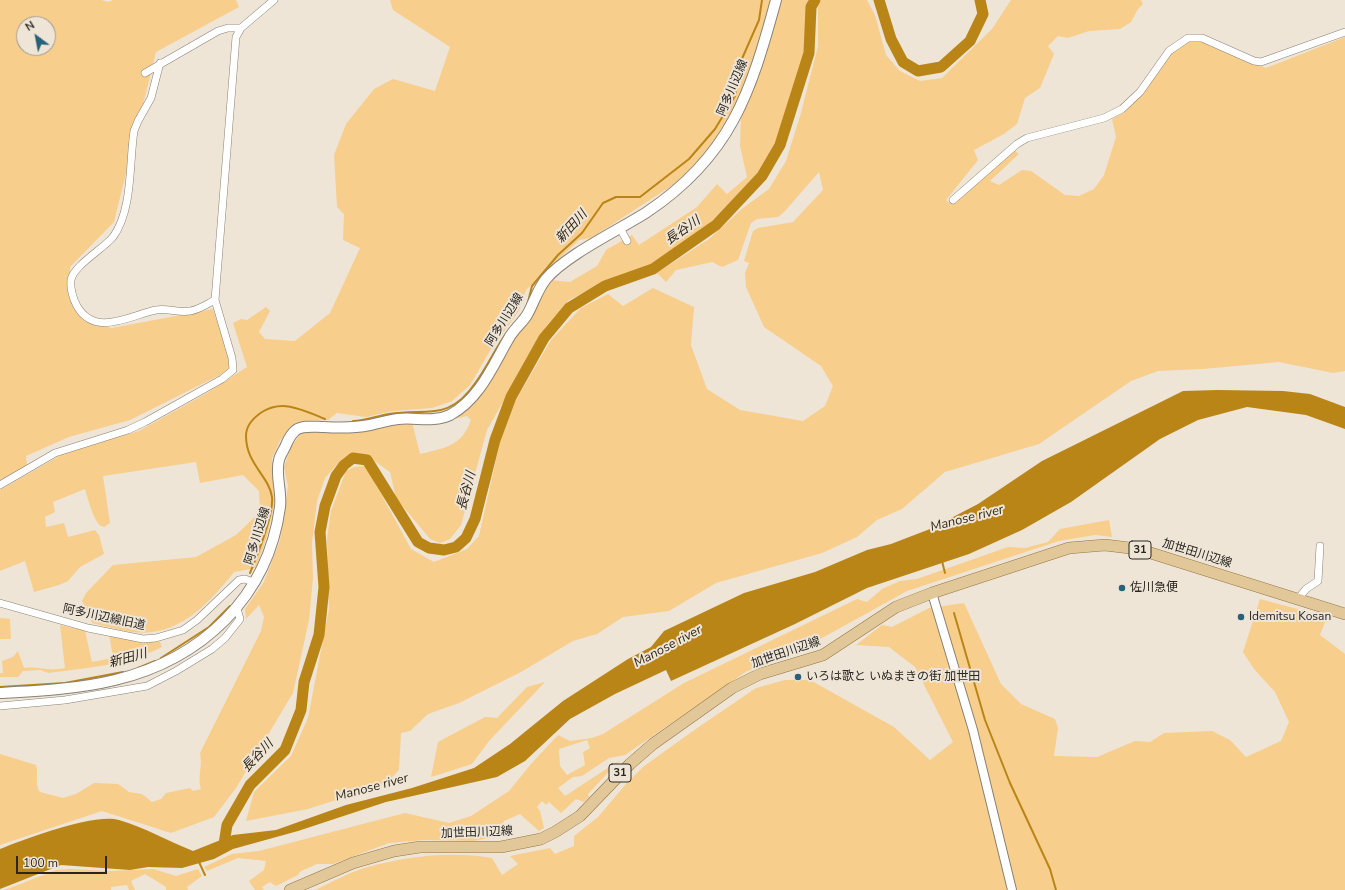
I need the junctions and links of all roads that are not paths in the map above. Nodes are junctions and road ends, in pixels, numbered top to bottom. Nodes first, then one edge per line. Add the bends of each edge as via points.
1 (274, 0) edge
2 (776, 0) edge
3 (241, 28) junction
4 (1345, 32) edge
5 (160, 64) junction
6 (145, 73) dead end
7 (953, 200) dead end
8 (620, 228) junction
9 (627, 241) dead end
10 (215, 300) junction
11 (0, 485) edge
12 (1320, 546) dead end
13 (254, 585) junction
14 (932, 593) junction
15 (1298, 599) junction
16 (0, 603) edge
17 (237, 609) junction
18 (1345, 614) edge
19 (0, 693) edge
20 (0, 706) edge
21 (290, 890) edge
22 (1012, 890) edge

1 - 3 street
2 - 8 main road, 阿多川辺線 via 751,84 734,121 714,152 690,178 650,210
3 - 5 street via 218,31
3 - 10 street via 236,37
4 - 7 street via 1261,62 1202,38 1188,38 1169,51 1140,92 1122,109 1104,118 1027,138
5 - 6 street
5 - 10 street via 152,98 134,131 123,216 113,237 73,273 72,288 75,302 88,319 111,323 158,310 190,311
8 - 9 street
8 - 13 main road, 阿多川辺線 via 548,276 477,392 451,414 432,420 399,418 355,427 297,429 289,438 278,462 280,507 265,562
10 - 11 street via 234,365 229,374 145,422 128,430 55,453
12 - 15 street via 1318,581 1306,588
13 - 16 street, 阿多川辺線旧道 via 245,579 239,580 188,627 156,638 143,639 88,628
13 - 17 main road
14 - 15 main road, 加世田川辺線 / 31 via 1069,548 1105,545 1138,549
14 - 21 main road, 加世田川辺線 / 31 via 892,610 823,655 760,674 732,688 653,744 617,776 580,816 555,832 528,842 501,847 420,847 394,851 353,863
14 - 22 street via 973,730
15 - 18 main road, 加世田川辺線 / 31
17 - 19 main road via 189,649 161,665 139,673 105,682
17 - 20 street via 240,619 225,638 197,659 147,686 65,700

